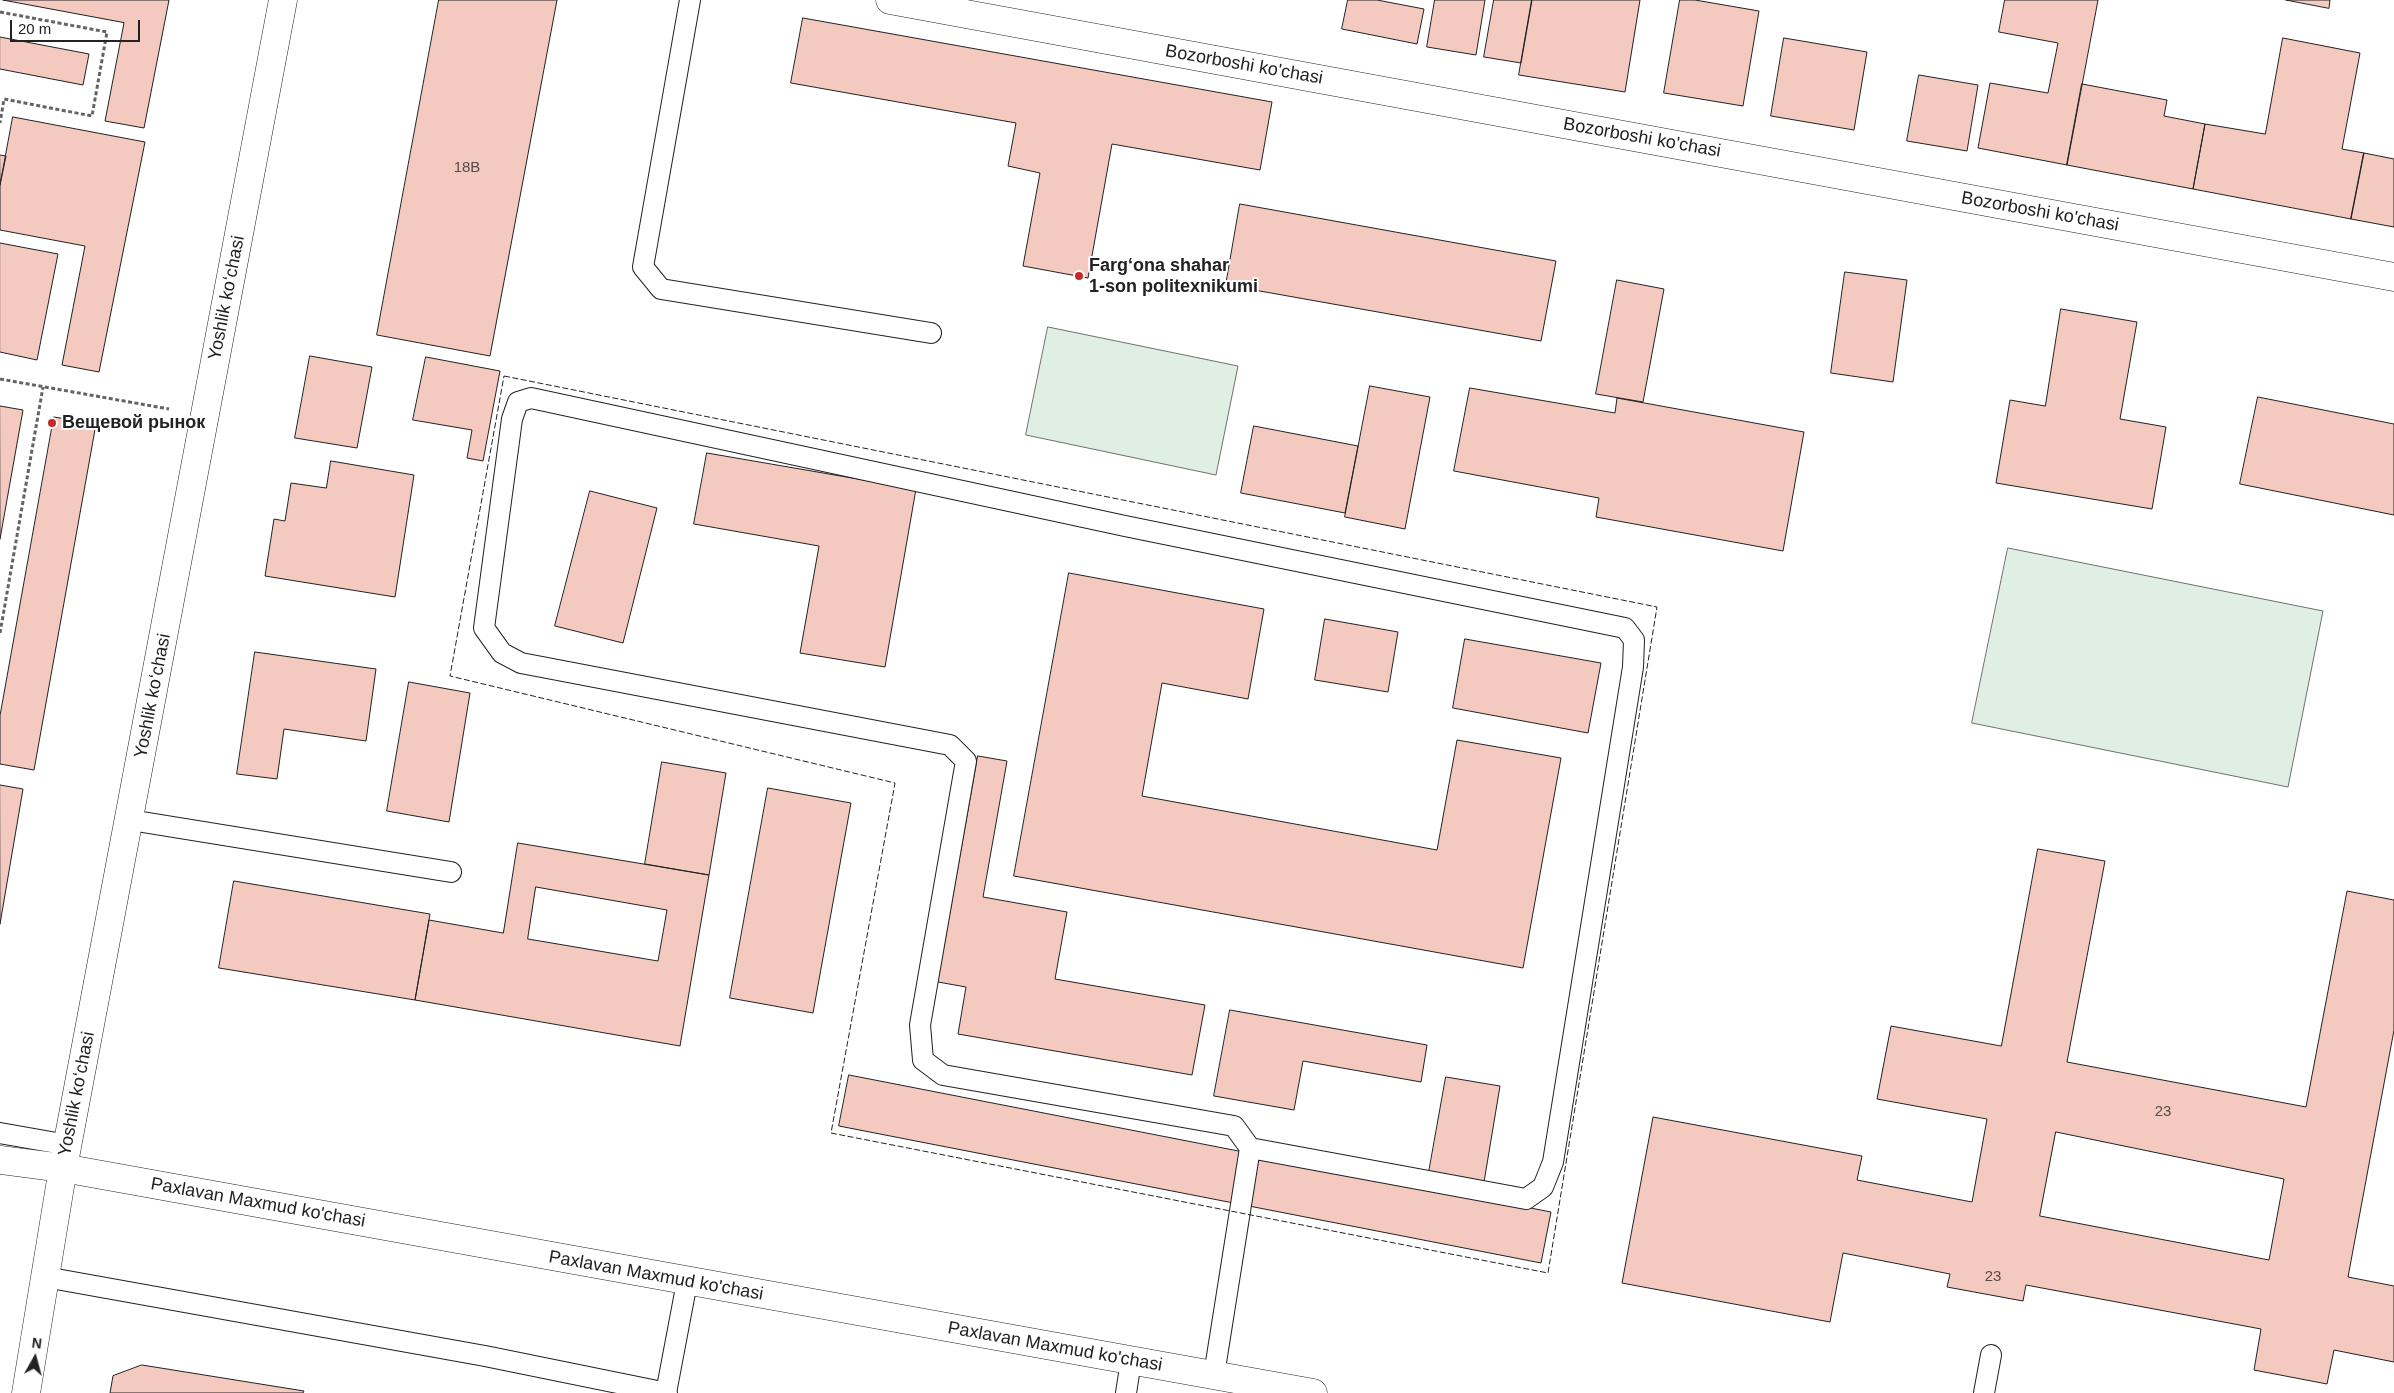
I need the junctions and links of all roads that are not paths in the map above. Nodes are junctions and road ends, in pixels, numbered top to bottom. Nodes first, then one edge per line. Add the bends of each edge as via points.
1 (283, 0) edge
2 (690, 0) edge
3 (890, 0) edge
4 (2394, 277) edge
5 (931, 333) dead end
6 (130, 820) junction
7 (451, 872) dead end
8 (0, 1133) edge
9 (1250, 1148) junction
10 (66, 1156) junction
11 (0, 1160) edge
12 (45, 1277) junction
13 (687, 1282) junction
14 (1991, 1356) dead end
15 (1131, 1361) junction
16 (1214, 1375) junction
17 (26, 1393) edge
18 (667, 1393) edge
19 (1126, 1393) edge
20 (1312, 1393) edge
21 (1984, 1393) edge

1 - 6 street, Yoshlik koʻchasi
2 - 5 lane via 643,267 660,289
3 - 4 street, Bozorboshi ko'chasi
6 - 7 lane
6 - 10 street, Yoshlik koʻchasi
8 - 10 lane
9 - 9 lane via 1234,1126 943,1075 923,1060 920,1025 966,761 950,745 521,662 502,653 484,628 512,419 518,402 531,398 1116,524 1625,628 1634,640 1633,667 1552,1162 1543,1187 1526,1199
9 - 16 lane
10 - 11 street, Paxlavan Maxmud ko'chasi
10 - 12 street, Yoshlik koʻchasi
10 - 13 street, Paxlavan Maxmud ko'chasi
12 - 17 street, Yoshlik koʻchasi
12 - 18 lane via 485,1356
13 - 15 street, Paxlavan Maxmud ko'chasi
13 - 18 lane
14 - 21 lane
15 - 16 street, Paxlavan Maxmud ko'chasi
15 - 19 lane
16 - 20 street, Paxlavan Maxmud ko'chasi

